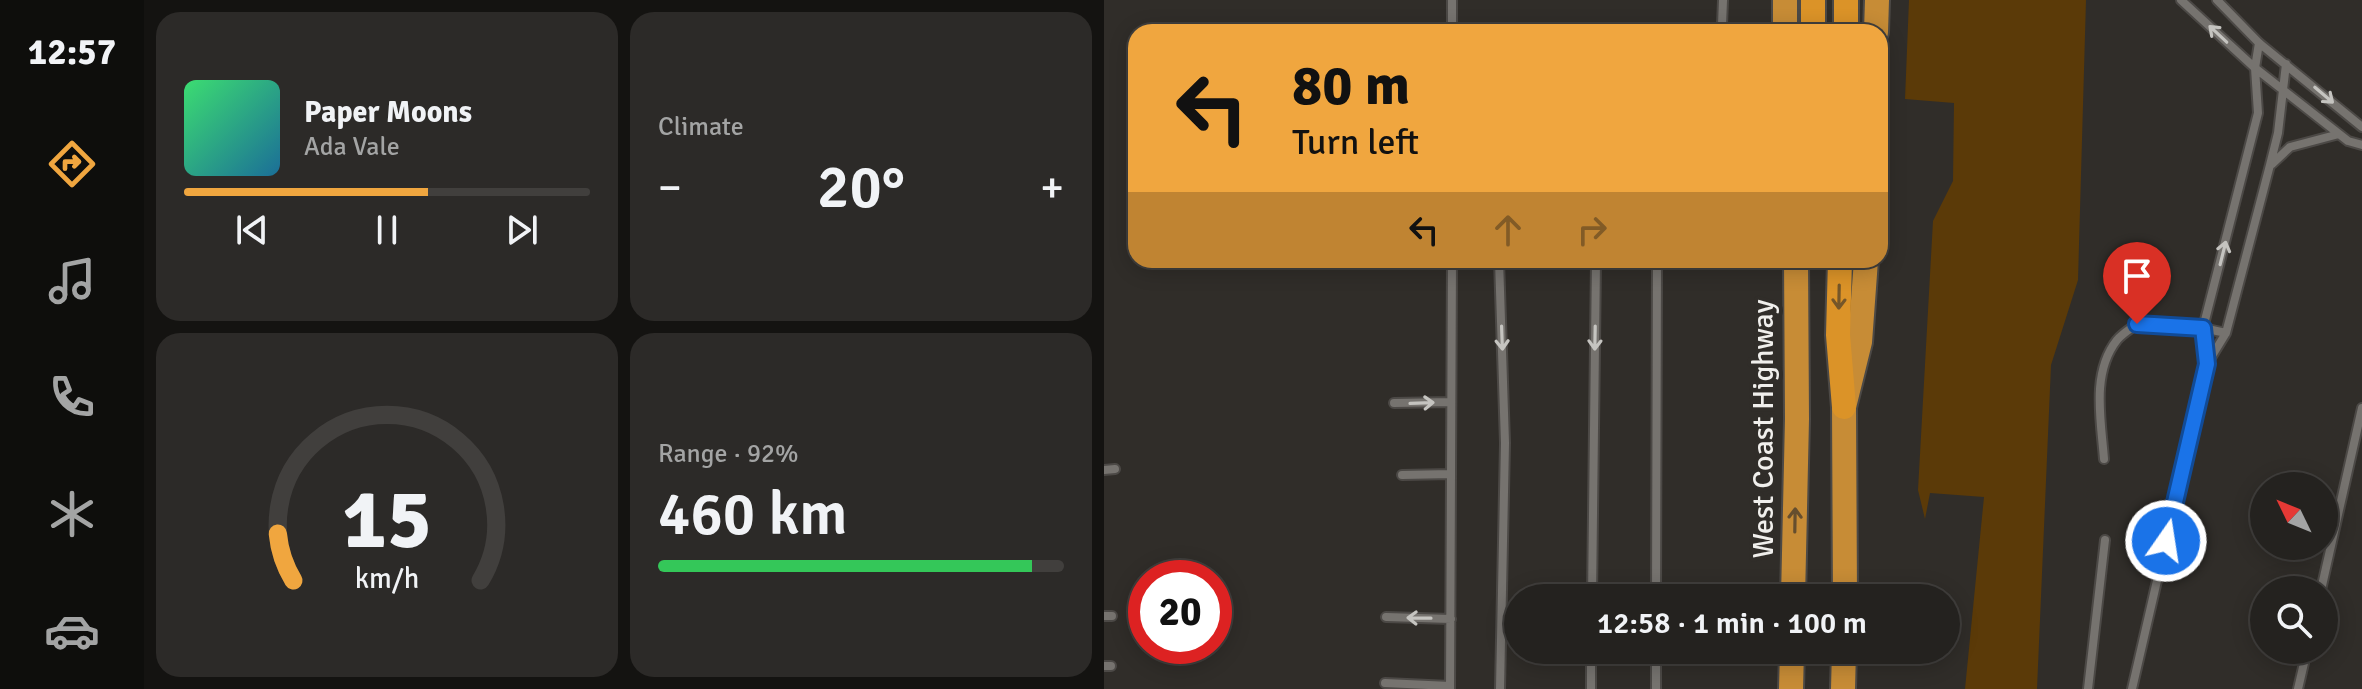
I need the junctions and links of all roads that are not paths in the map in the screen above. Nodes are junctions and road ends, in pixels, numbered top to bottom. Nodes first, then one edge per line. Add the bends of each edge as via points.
1 (1452, 0) edge
2 (1723, 0) edge
3 (1785, 0) edge
4 (1813, 0) edge
5 (1846, 0) edge
6 (1877, 0) edge
7 (2181, 0) edge
8 (2217, 0) edge
9 (1452, 24) edge
10 (1722, 24) edge
11 (1785, 24) edge
12 (1813, 24) edge
13 (1846, 24) edge
14 (1876, 24) edge
15 (2259, 43) junction
16 (2286, 64) junction
17 (2255, 68) junction
18 (2284, 91) junction
19 (2362, 127) edge
20 (2339, 134) junction
21 (2362, 145) edge
22 (2270, 165) junction
23 (1452, 268) edge
24 (1499, 268) edge
25 (1596, 268) edge
26 (1657, 268) edge
27 (1796, 268) edge
28 (1840, 268) edge
29 (1865, 268) edge
30 (2203, 328) junction
31 (2226, 333) junction
32 (2207, 364) junction
33 (1451, 402) junction
34 (1394, 403) dead end
35 (1844, 407) junction
36 (2362, 408) edge
37 (2104, 459) dead end
38 (1115, 469) dead end
39 (1104, 470) edge
40 (1451, 474) junction
41 (1402, 475) dead end
42 (2105, 540) dead end
43 (2324, 576) edge
44 (1592, 584) edge
45 (1656, 584) edge
46 (1793, 584) edge
47 (1845, 584) edge
48 (1386, 617) dead end
49 (1451, 619) junction
50 (1591, 664) edge
51 (1656, 664) edge
52 (1792, 664) edge
53 (1844, 664) edge
54 (2304, 664) edge
55 (1385, 683) dead end
56 (1450, 687) edge
57 (1500, 689) edge
58 (1591, 689) edge
59 (1656, 689) edge
60 (1791, 689) edge
61 (1843, 689) edge
62 (2088, 689) edge
63 (2132, 689) edge
64 (2298, 689) edge

1 - 9 lane
2 - 10 lane
3 - 11 highway
4 - 12 highway
5 - 13 highway
6 - 14 highway
17 -> 7 lane
8 - 15 lane
15 - 16 lane
15 - 17 lane
16 - 18 lane
16 -> 19 lane
17 - 18 lane
30 -> 17 lane via 2258,113
18 - 20 lane
18 - 22 lane
20 - 21 lane
20 - 22 lane via 2290,147
22 - 31 lane
23 - 33 lane
24 -> 57 lane via 1505,443
25 -> 44 lane
26 - 45 lane
46 -> 27 highway, West Coast Highway
28 -> 35 highway
29 - 35 highway via 1860,342
30 - 31 lane
30 - 32 lane
30 - 37 lane via 2137,324 2117,339 2102,367
31 - 32 lane
32 - 63 lane
34 -> 33 lane
33 - 40 lane
35 - 47 highway
36 - 43 lane
38 - 39 lane
40 - 41 lane
40 - 49 lane
42 - 62 lane
49 -> 48 lane
49 - 56 lane
50 - 58 lane
51 - 59 lane
52 - 60 highway
53 - 61 highway
54 - 64 lane
55 - 56 lane

